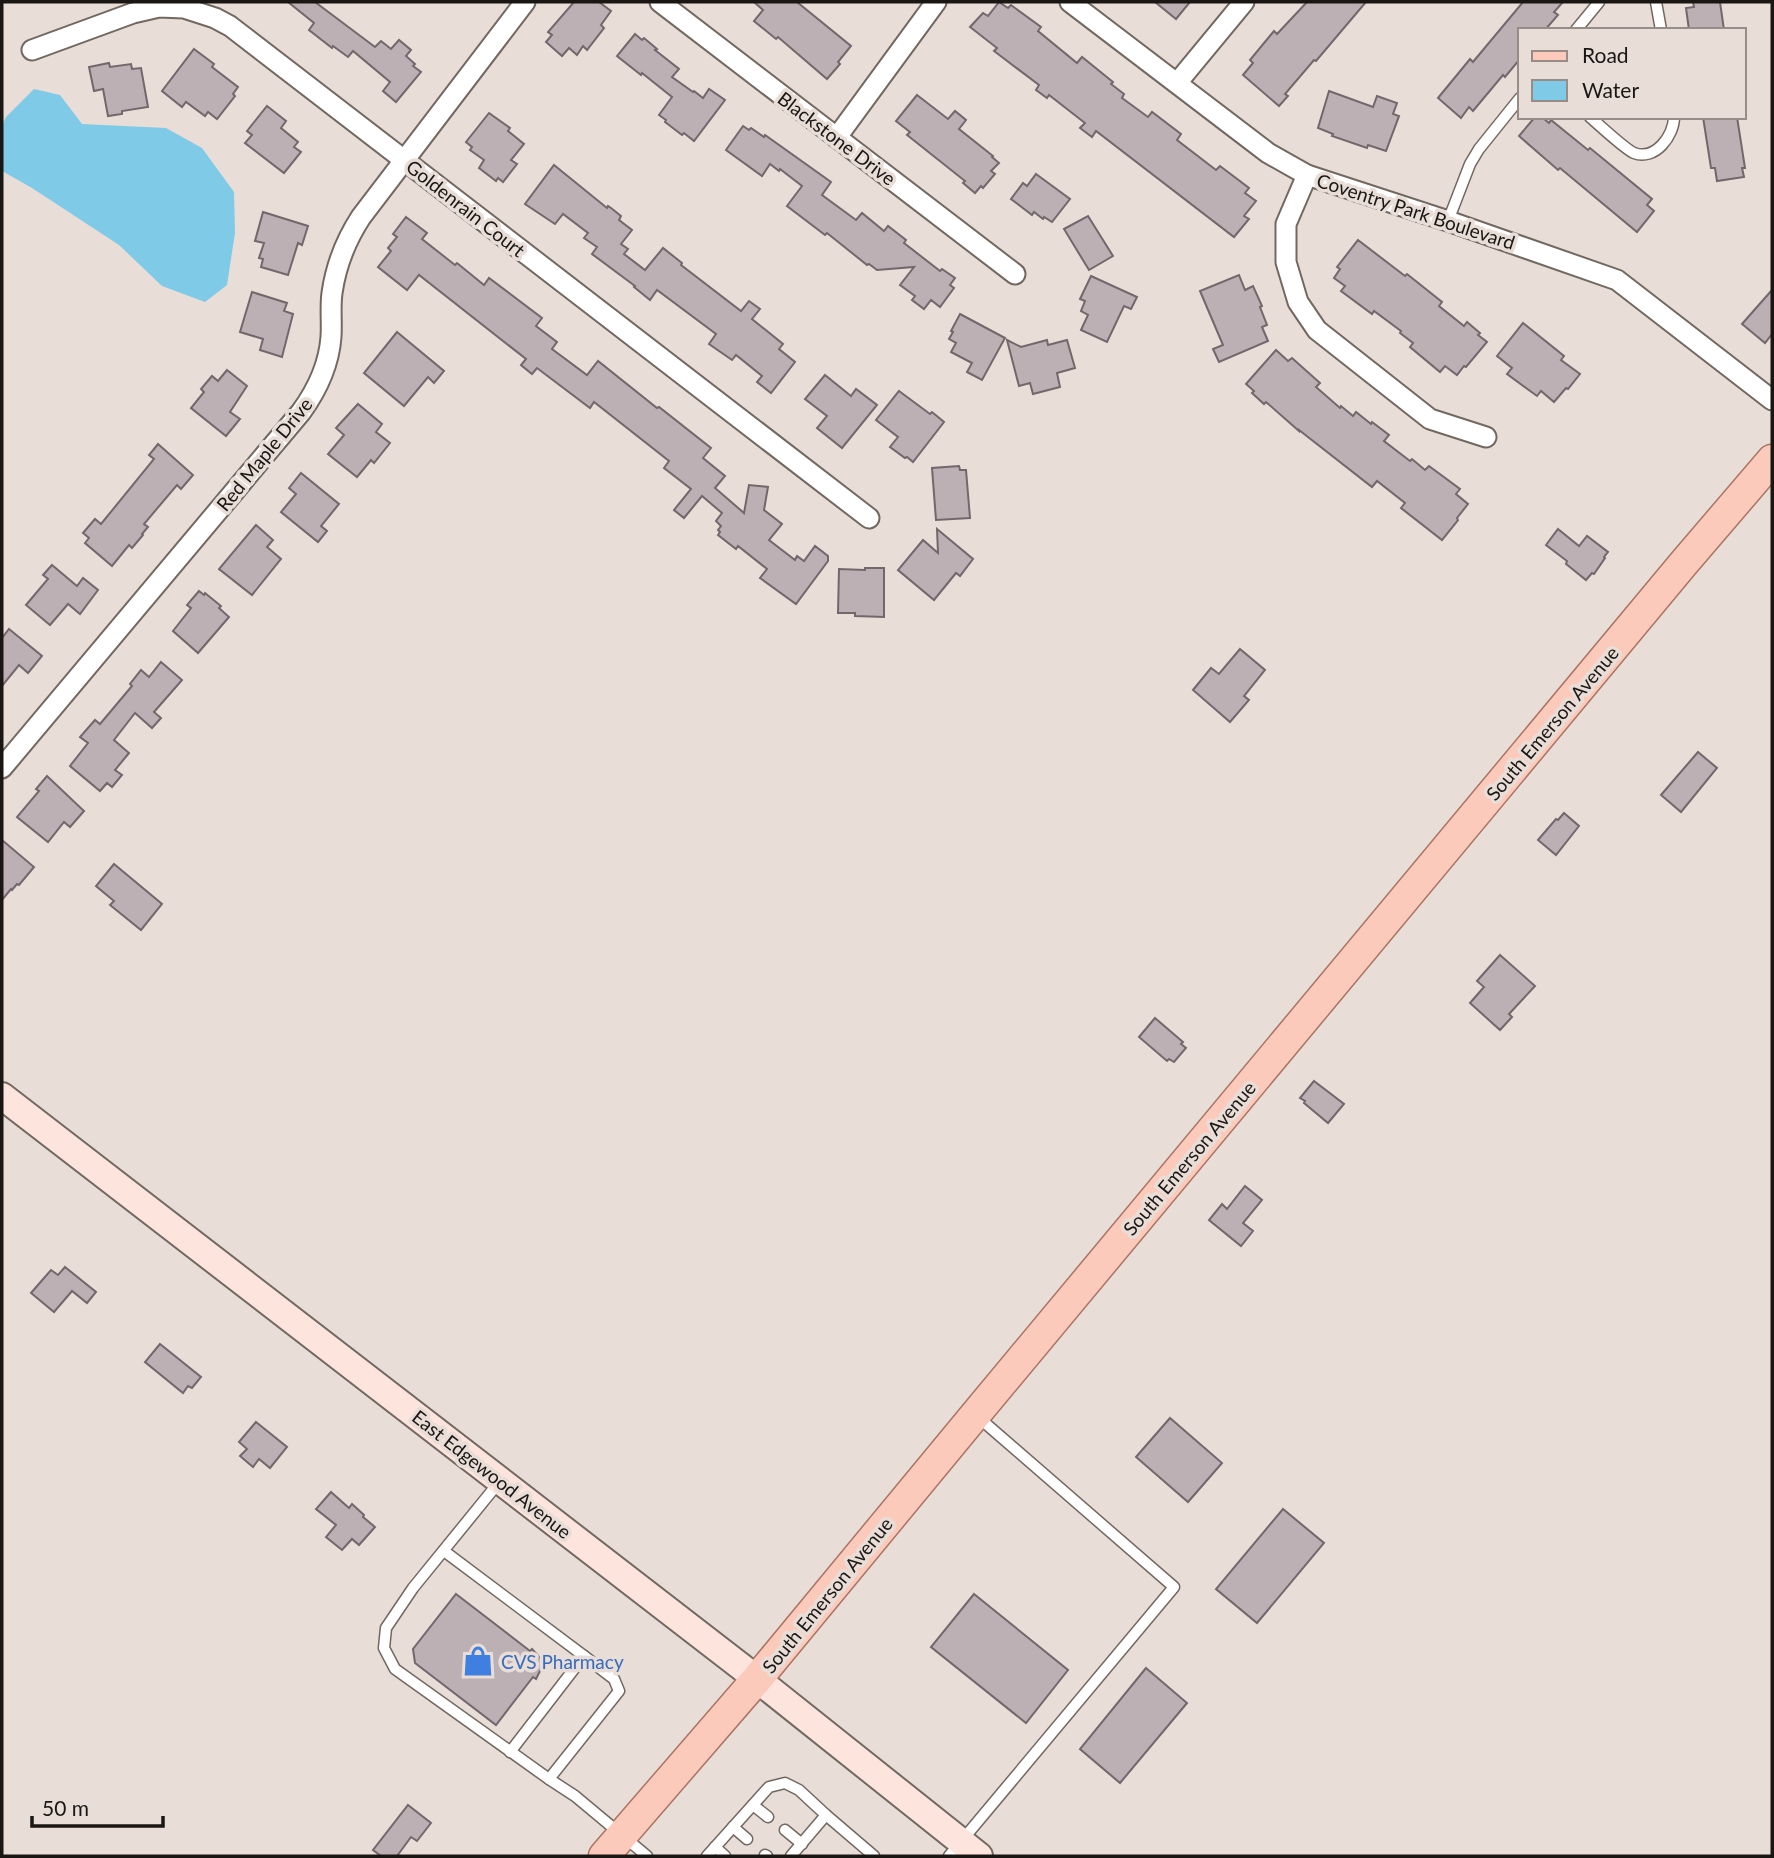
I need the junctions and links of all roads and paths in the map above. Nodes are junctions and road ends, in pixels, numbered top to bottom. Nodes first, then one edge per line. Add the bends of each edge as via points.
1 (525, 2) edge
2 (660, 2) edge
3 (936, 2) edge
4 (1070, 2) edge
5 (1244, 2) edge
6 (1599, 2) edge
7 (1656, 2) edge
8 (1578, 28) edge
9 (1661, 28) edge
10 (32, 50) dead end
11 (1177, 83) junction
12 (1518, 100) edge
13 (1592, 119) edge
14 (1674, 119) edge
15 (837, 137) junction
16 (404, 160) junction
17 (1307, 175) junction
18 (1448, 221) junction
19 (1015, 274) dead end
20 (1772, 400) edge
21 (1486, 437) dead end
22 (1772, 460) edge
23 (869, 518) dead end
24 (2, 768) edge
25 (2, 1096) edge
26 (975, 1415) junction
27 (500, 1481) junction
28 (444, 1551) junction
29 (584, 1656) junction
30 (757, 1679) junction
31 (510, 1752) junction
32 (549, 1779) junction
33 (753, 1805) junction
34 (826, 1815) junction
35 (768, 1816) dead end
36 (733, 1827) junction
37 (785, 1830) dead end
38 (747, 1839) dead end
39 (802, 1844) junction
40 (614, 1845) edge
41 (715, 1847) junction
42 (963, 1852) edge
43 (647, 1856) edge
44 (707, 1856) edge
45 (725, 1856) edge
46 (791, 1856) edge
47 (874, 1856) edge

1 - 16 street, Red Maple Drive
2 - 15 street, Blackstone Drive
3 - 15 street
4 - 11 street, Coventry Park Boulevard
5 - 11 street
6 - 8 lane
7 - 9 lane
10 - 16 street, Goldenrain Court via 133,13 184,8 230,26
11 - 17 street, Coventry Park Boulevard via 1268,153
12 - 18 lane via 1470,164
13 - 14 lane via 1634,153 1662,146 1671,134
15 - 19 street, Blackstone Drive
16 - 23 street, Goldenrain Court
16 - 24 street, Red Maple Drive via 345,246 332,295 327,360 311,398
17 - 18 street, Coventry Park Boulevard
17 - 21 street via 1286,224 1286,262 1297,302 1317,330 1430,419
18 - 20 street, Coventry Park Boulevard via 1617,280
22 - 26 main road, South Emerson Avenue
25 - 27 main road, East Edgewood Avenue
26 - 30 main road, South Emerson Avenue
26 - 42 lane via 1174,1587
27 - 28 lane
27 - 30 main road, East Edgewood Avenue
28 - 29 lane
28 - 31 lane via 386,1628 384,1648 395,1669
29 - 31 lane
29 - 32 lane via 614,1679 619,1691
30 - 40 main road, South Emerson Avenue
30 - 42 main road, East Edgewood Avenue
31 - 32 lane
32 - 40 lane via 575,1796
33 - 34 lane via 769,1787 785,1783
33 - 35 lane
33 - 36 lane
34 - 39 lane
34 - 47 lane
36 - 38 lane
36 - 41 lane
37 - 39 lane
39 - 46 lane
40 - 43 lane
41 - 44 lane
41 - 45 lane

